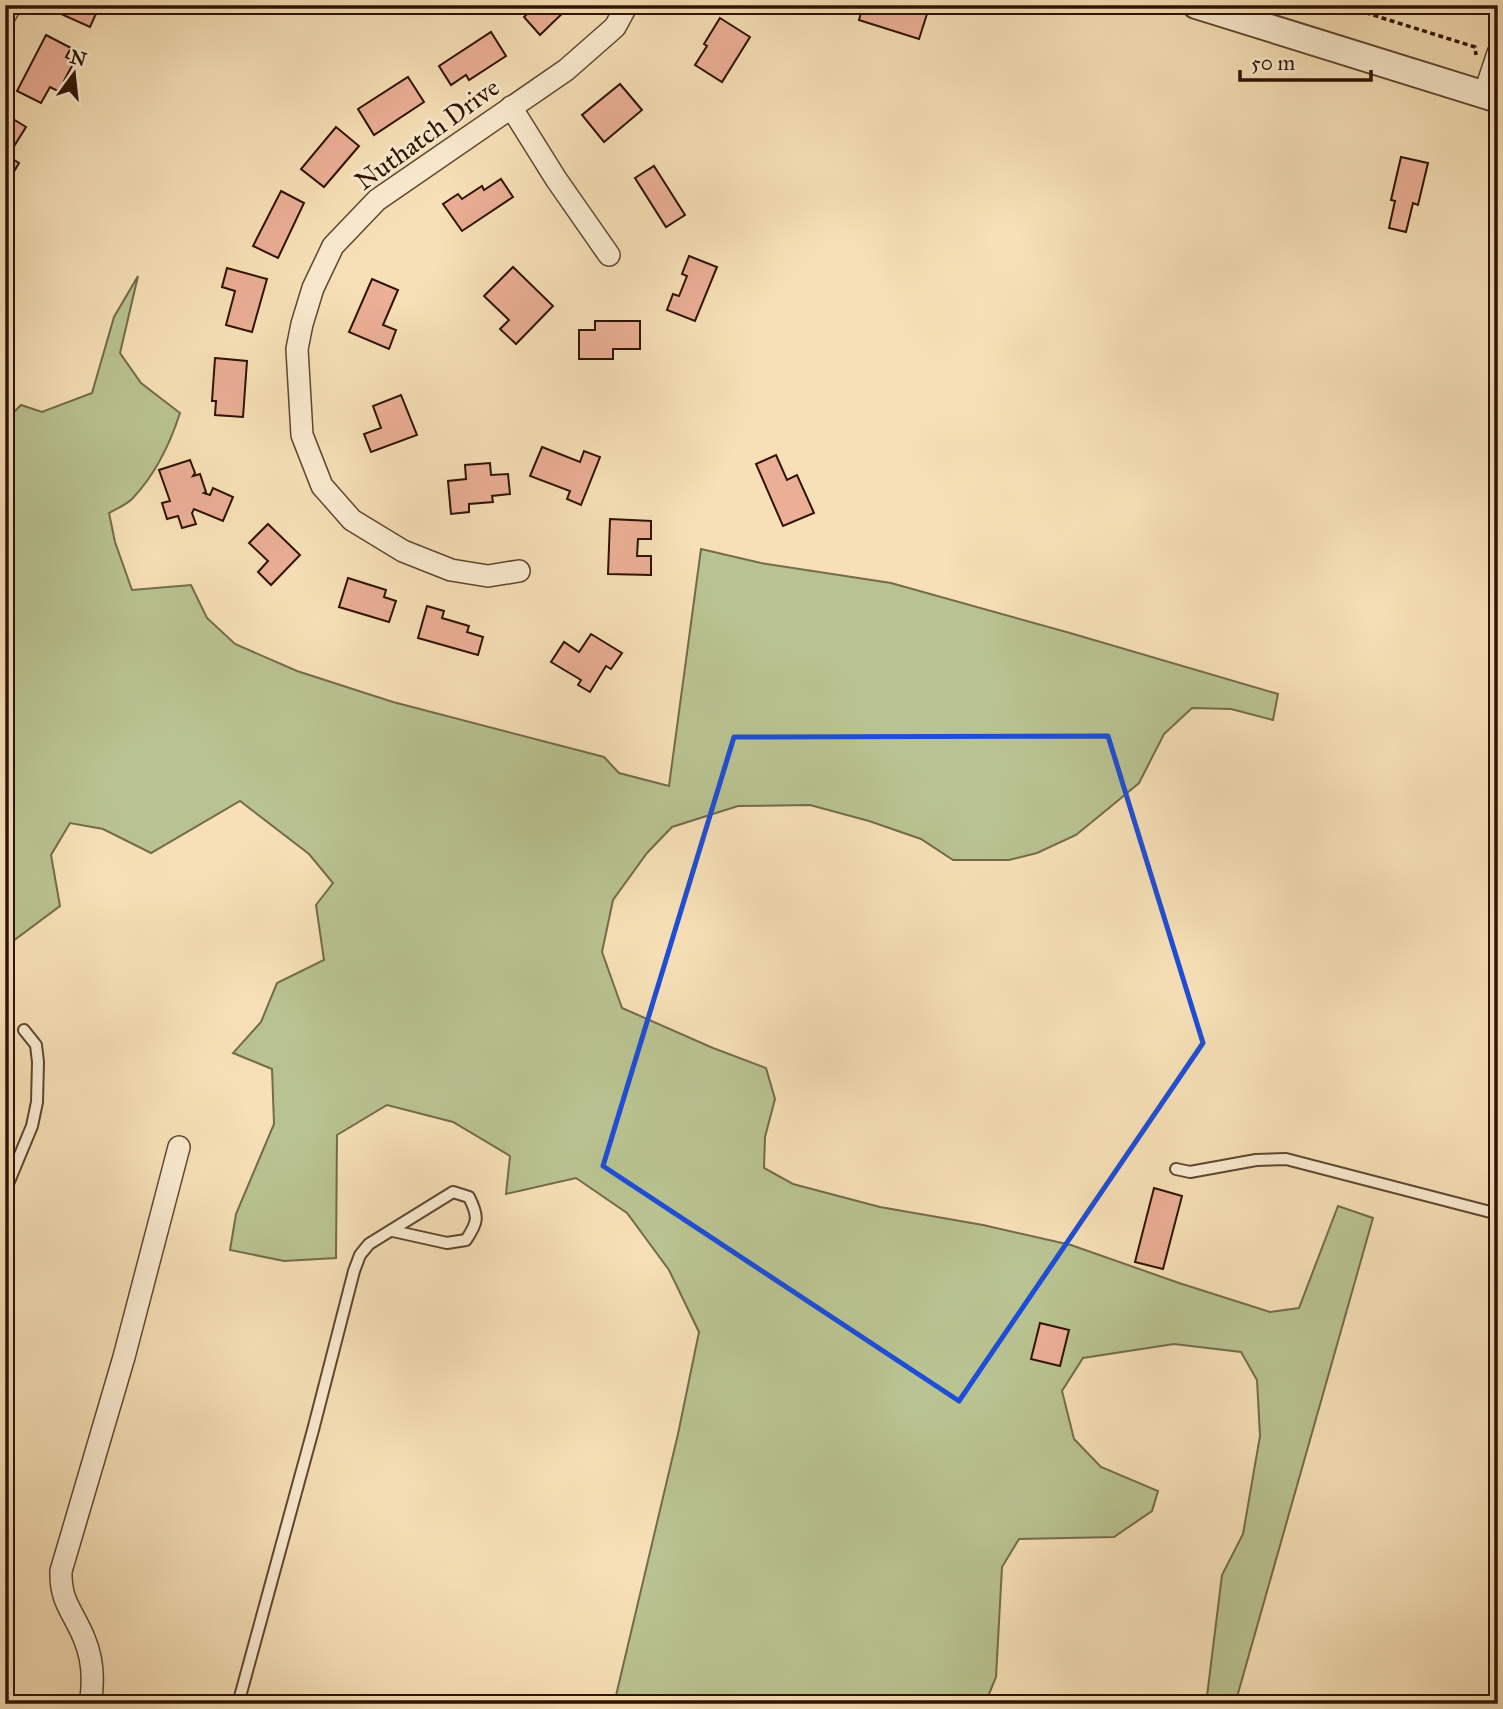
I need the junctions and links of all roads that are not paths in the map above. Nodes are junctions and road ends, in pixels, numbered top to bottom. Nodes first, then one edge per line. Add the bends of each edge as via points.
1 (11, 5) edge
2 (628, 5) edge
3 (1196, 5) edge
4 (5, 15) edge
5 (1496, 59) edge
6 (1491, 97) edge
7 (512, 107) junction
8 (609, 254) dead end
9 (519, 572) dead end
10 (24, 1030) dead end
11 (179, 1147) dead end
12 (1176, 1169) dead end
13 (5, 1191) edge
14 (1498, 1214) edge
15 (393, 1231) junction
16 (90, 1704) edge
17 (238, 1704) edge

1 - 4 street
2 - 7 street, Nuthatch Drive via 615,27 566,70
3 - 6 street
5 - 6 street
7 - 8 street
7 - 9 street, Nuthatch Drive via 377,200 332,246 313,288 297,349 302,435 322,486 352,520 403,551 451,570 488,576
10 - 13 lane via 36,1045 37,1101 32,1126
11 - 16 street via 61,1571 61,1588 91,1662
12 - 14 lane via 1190,1172 1286,1159
15 - 15 lane via 453,1192 469,1197 477,1213 466,1240 447,1243
15 - 17 lane via 369,1244 354,1271

